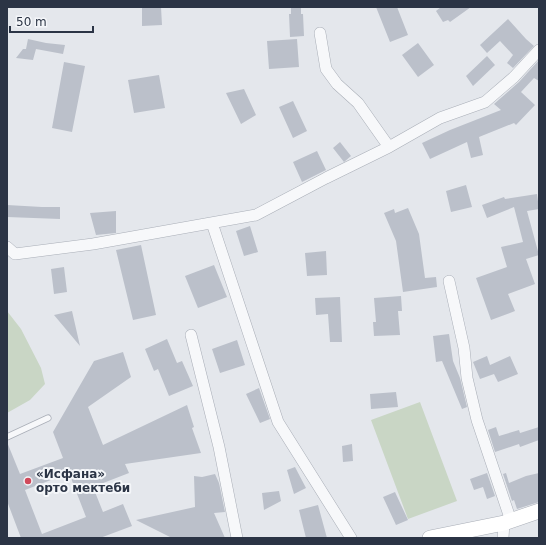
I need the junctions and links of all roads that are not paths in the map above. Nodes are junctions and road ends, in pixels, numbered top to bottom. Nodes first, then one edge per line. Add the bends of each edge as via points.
1 (320, 33) dead end
2 (539, 50) edge
3 (389, 147) junction
4 (212, 223) junction
5 (7, 247) edge
6 (449, 281) dead end
7 (191, 335) dead end
8 (48, 418) dead end
9 (7, 436) edge
10 (539, 510) edge
11 (506, 527) edge
12 (237, 538) edge
13 (351, 538) edge
14 (430, 538) edge

1 - 3 street via 326,69 337,84 358,103
2 - 3 street via 514,77 485,102 440,118
3 - 4 street via 256,215
4 - 5 street via 93,244 15,254
4 - 13 street via 278,422
6 - 11 street via 464,348 467,378
7 - 12 street via 219,447
8 - 9 lane
10 - 11 street
11 - 14 street

